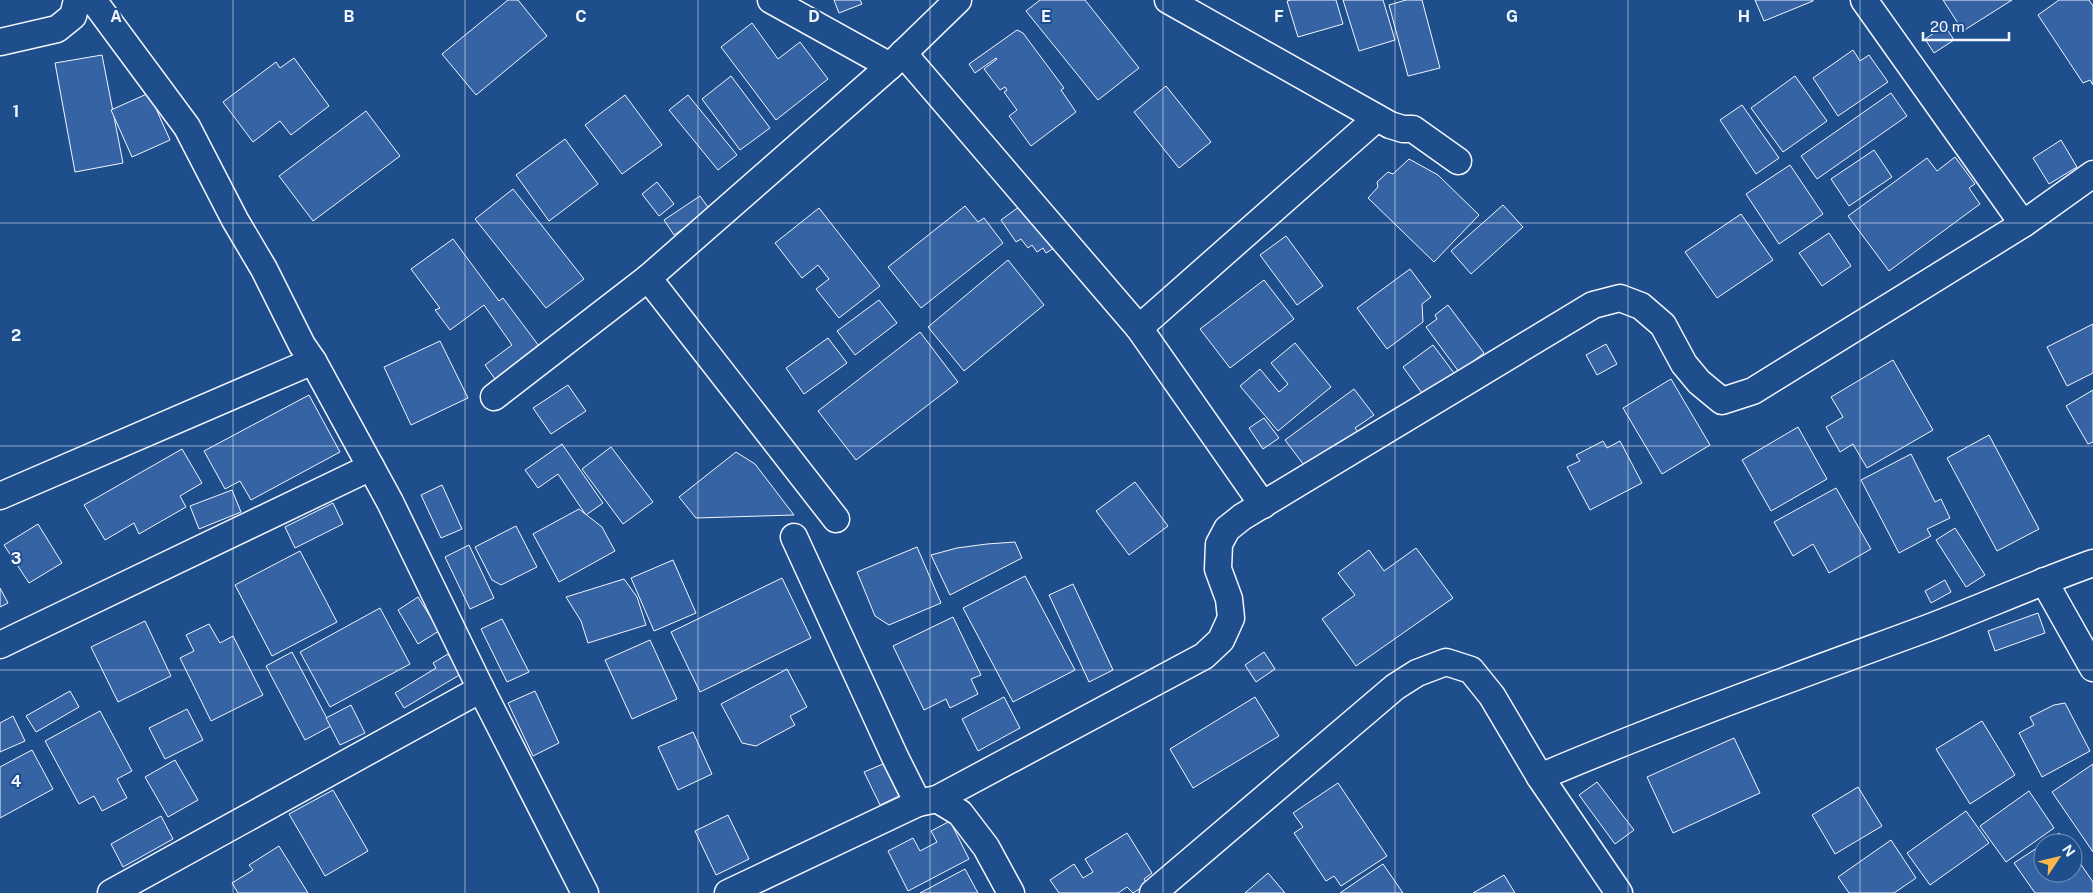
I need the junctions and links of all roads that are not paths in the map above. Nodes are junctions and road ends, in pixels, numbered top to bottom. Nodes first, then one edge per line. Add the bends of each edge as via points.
1 (78, 0) edge
2 (93, 0) edge
3 (771, 0) edge
4 (958, 0) edge
5 (1168, 0) edge
6 (1864, 0) edge
7 (0, 42) edge
8 (897, 60) junction
9 (1377, 118) junction
10 (1458, 161) dead end
11 (2093, 174) edge
12 (2023, 224) junction
13 (648, 278) junction
14 (1139, 328) junction
15 (313, 361) junction
16 (494, 398) dead end
17 (371, 467) junction
18 (0, 496) edge
19 (1263, 505) junction
20 (836, 519) dead end
21 (794, 538) dead end
22 (2093, 563) edge
23 (2044, 580) junction
24 (0, 645) edge
25 (2093, 668) edge
26 (481, 689) junction
27 (1540, 777) junction
28 (928, 801) junction
29 (111, 893) edge
30 (585, 893) edge
31 (728, 893) edge
32 (1012, 893) edge
33 (1153, 893) edge
34 (1619, 893) edge

1 - 7 street via 73,16 57,29
2 - 15 street via 187,127
3 - 8 street
4 - 8 street
5 - 9 street
6 - 12 street
8 - 13 street
8 - 14 street
9 - 10 street via 1403,129 1413,129
9 - 14 street
11 - 12 street
12 - 19 street via 1753,391 1722,401 1699,382 1684,364 1663,325 1641,306 1620,298 1593,305
13 - 16 street
13 - 20 street
14 - 19 street
15 - 17 street
15 - 18 street
17 - 24 street
17 - 26 street
19 - 28 street via 1227,529 1219,544 1218,569 1231,618 1221,640 1204,656
21 - 28 street via 891,748
22 - 23 street
23 - 25 street
23 - 27 street via 1939,623 1632,738
26 - 29 street
26 - 30 street
27 - 33 street via 1492,696 1471,670 1446,662 1417,673 1395,687
27 - 34 street
28 - 31 street
28 - 32 street via 960,813 986,848

